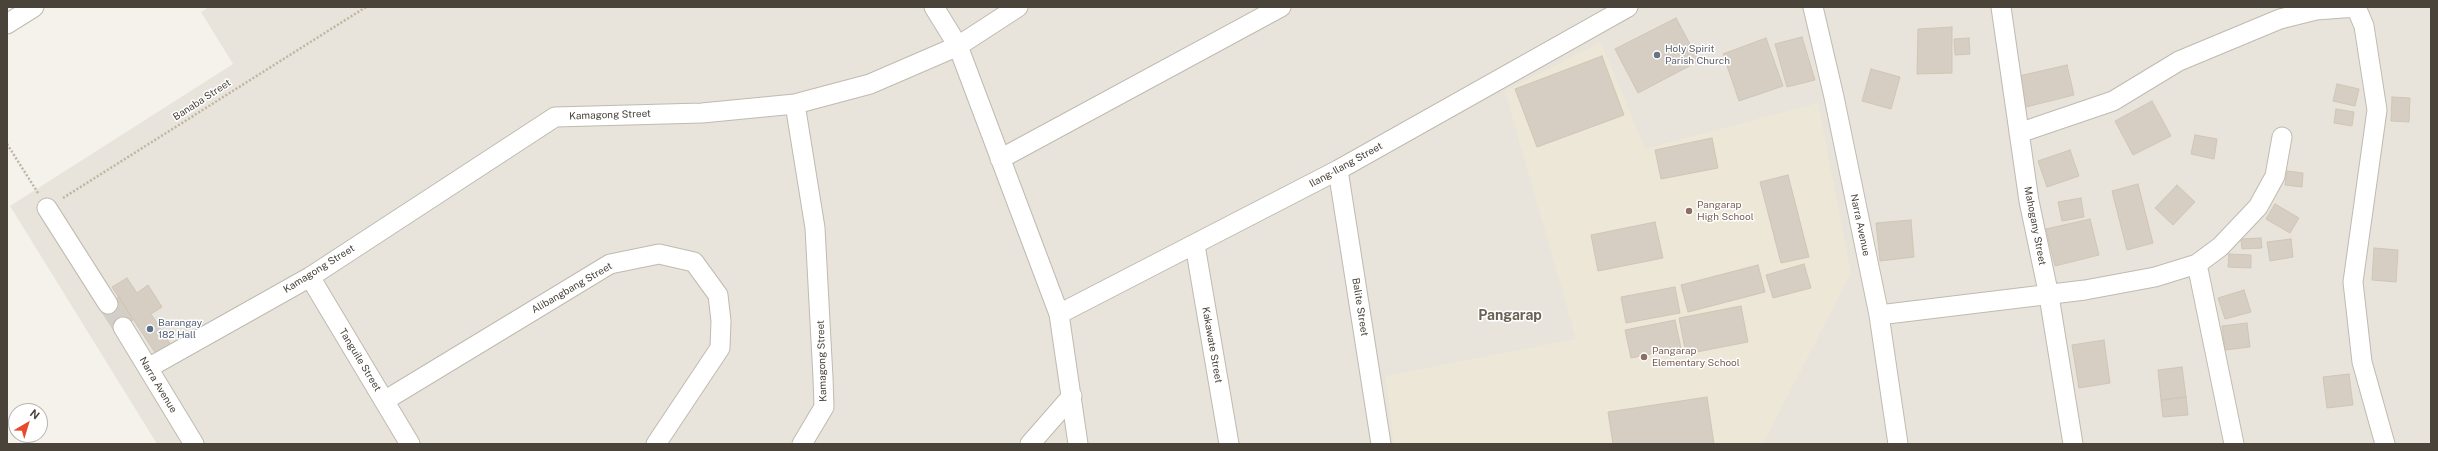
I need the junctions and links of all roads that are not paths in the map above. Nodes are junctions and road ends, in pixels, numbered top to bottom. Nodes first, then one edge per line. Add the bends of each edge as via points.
1 (34, 7) edge
2 (934, 7) edge
3 (1018, 7) edge
4 (1281, 7) edge
5 (1813, 7) edge
6 (2002, 7) edge
7 (2356, 7) edge
8 (1616, 10) edge
9 (7, 24) edge
10 (958, 46) junction
11 (795, 104) junction
12 (2019, 133) junction
13 (2282, 137) dead end
14 (1000, 159) junction
15 (1338, 170) junction
16 (47, 208) road end
17 (1195, 245) junction
18 (2197, 264) junction
19 (310, 277) junction
20 (2049, 296) junction
21 (108, 304) tunnel mouth
22 (1059, 314) junction
23 (1879, 315) junction
24 (122, 327) tunnel mouth
25 (148, 368) junction
26 (1072, 396) junction
27 (384, 401) junction
28 (194, 444) edge
29 (410, 444) edge
30 (656, 444) edge
31 (802, 444) edge
32 (1030, 444) edge
33 (1078, 444) edge
34 (1229, 444) edge
35 (1381, 444) edge
36 (1898, 444) edge
37 (2073, 444) edge
38 (2234, 444) edge
39 (2384, 444) edge

1 - 9 street
2 - 10 street
3 - 10 street
4 - 14 street
5 - 23 street, Narra Avenue
6 - 12 street, Mahogany Street
7 - 12 street via 2316,10 2280,19 2179,61 2113,101
7 - 39 street via 2364,26 2377,110 2353,282 2362,362
8 - 15 street, Ilang-Ilang Street
10 - 11 street via 870,84
10 - 14 street
11 - 19 street, Kamagong Street via 702,113 555,117
11 - 31 street, Kamagong Street via 816,228 824,407
12 - 20 street, Mahogany Street via 2028,201
13 - 18 street via 2275,176 2258,207 2220,247
14 - 22 street
15 - 17 street, Ilang-Ilang Street
15 - 35 street, Balite Street
16 - 21 street
17 - 22 street, Ilang-Ilang Street
17 - 34 street, Kakawate Street
18 - 20 street via 2155,277
18 - 38 street
19 - 25 street, Kamagong Street
19 - 27 street, Tanguile Street
20 - 23 street
20 - 37 street, Mahogany Street
22 - 26 street
23 - 36 street, Narra Avenue
24 - 25 street, Narra Avenue
25 - 28 street, Narra Avenue
26 - 32 street
26 - 33 street
27 - 29 street, Tanguile Street
27 - 30 street, Alibangbang Street via 610,264 659,254 694,262 718,295 721,321 720,348

